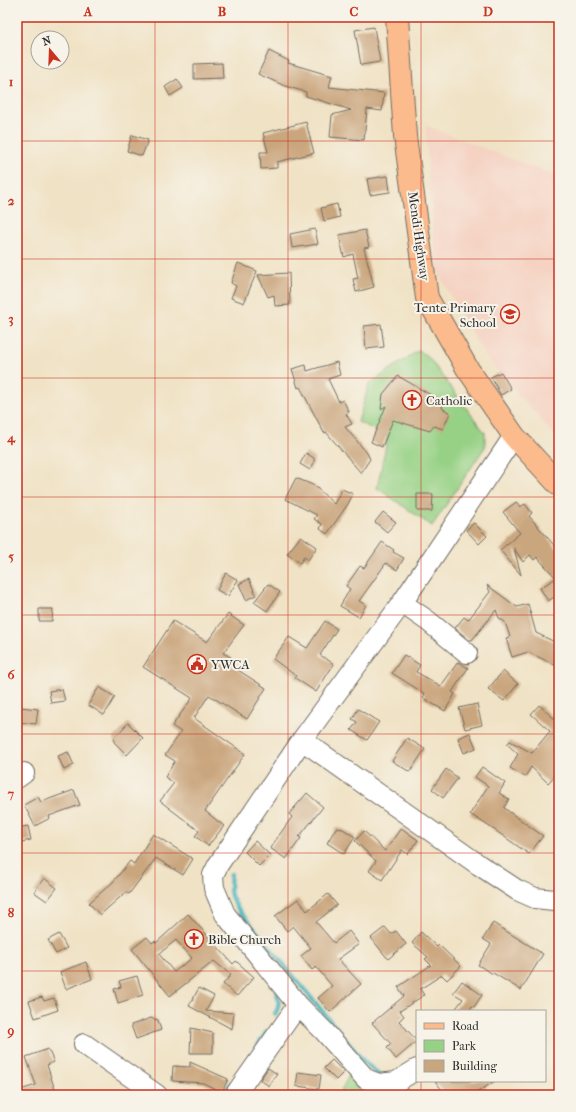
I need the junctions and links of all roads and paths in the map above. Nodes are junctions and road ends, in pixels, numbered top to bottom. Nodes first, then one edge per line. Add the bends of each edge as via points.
1 (397, 17) edge
2 (514, 436) junction
3 (559, 485) edge
4 (402, 603) junction
5 (467, 653) dead end
6 (302, 740) junction
7 (559, 898) edge
8 (298, 1005) junction
9 (84, 1044) dead end
10 (416, 1070) edge
11 (157, 1095) edge
12 (235, 1095) edge

1 - 2 main road, Mendi Highway via 405,136 427,298 467,368
2 - 3 main road, Mendi Highway
2 - 4 street
4 - 5 street
4 - 6 street
6 - 7 street via 517,890 535,898
6 - 8 street via 213,875 214,888 225,914
8 - 10 street via 366,1079 379,1084 396,1082
8 - 12 street
9 - 11 street

